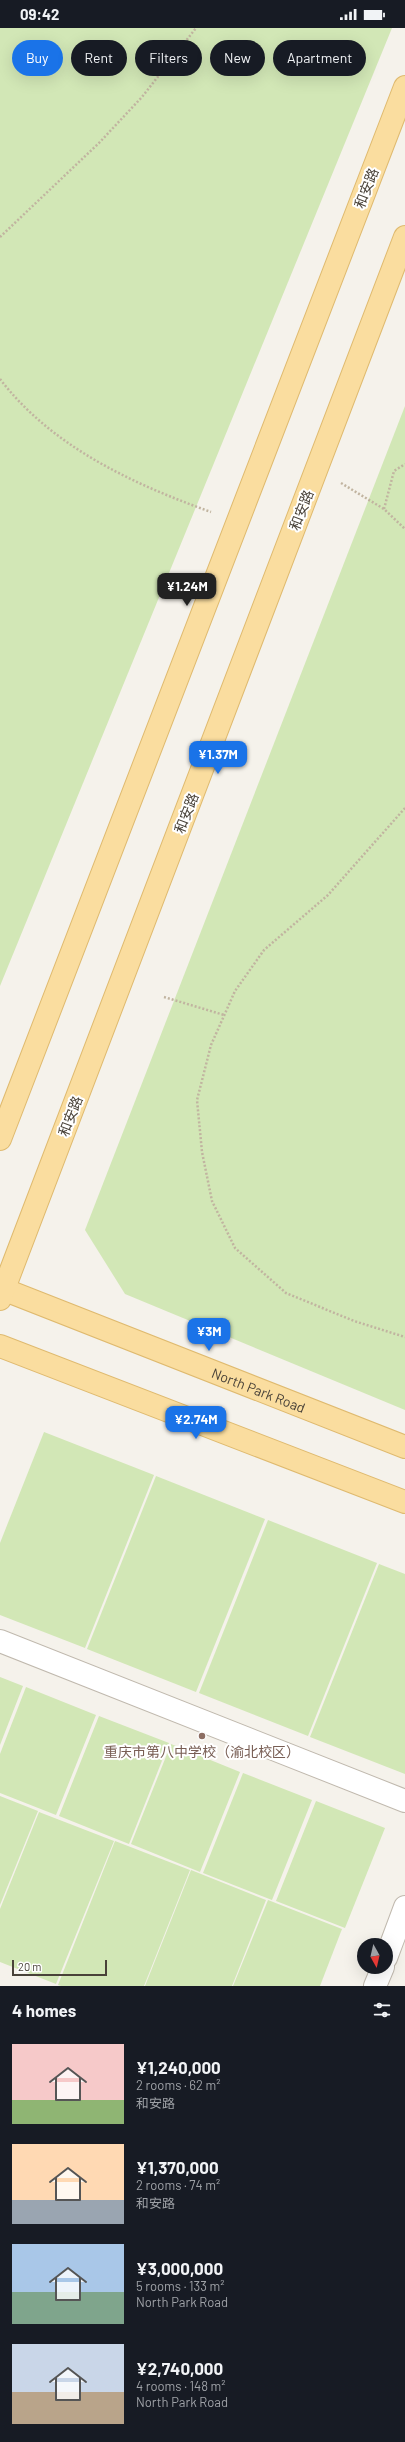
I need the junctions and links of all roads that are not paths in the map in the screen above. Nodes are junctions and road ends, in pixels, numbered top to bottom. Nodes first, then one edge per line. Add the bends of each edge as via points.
1 (405, 87) edge
2 (405, 237) edge
3 (0, 1139) edge
4 (1, 1292) edge
5 (0, 1346) edge
6 (405, 1446) edge
7 (405, 1502) edge
8 (0, 1641) edge
9 (405, 1801) edge
10 (405, 1907) edge
11 (393, 1939) edge
12 (380, 1974) edge
13 (375, 1986) edge

1 - 3 main road, 和安路
2 - 4 main road, 和安路
4 - 6 main road, North Park Road
5 - 7 main road
8 - 9 lane
10 - 11 lane
12 - 13 lane

